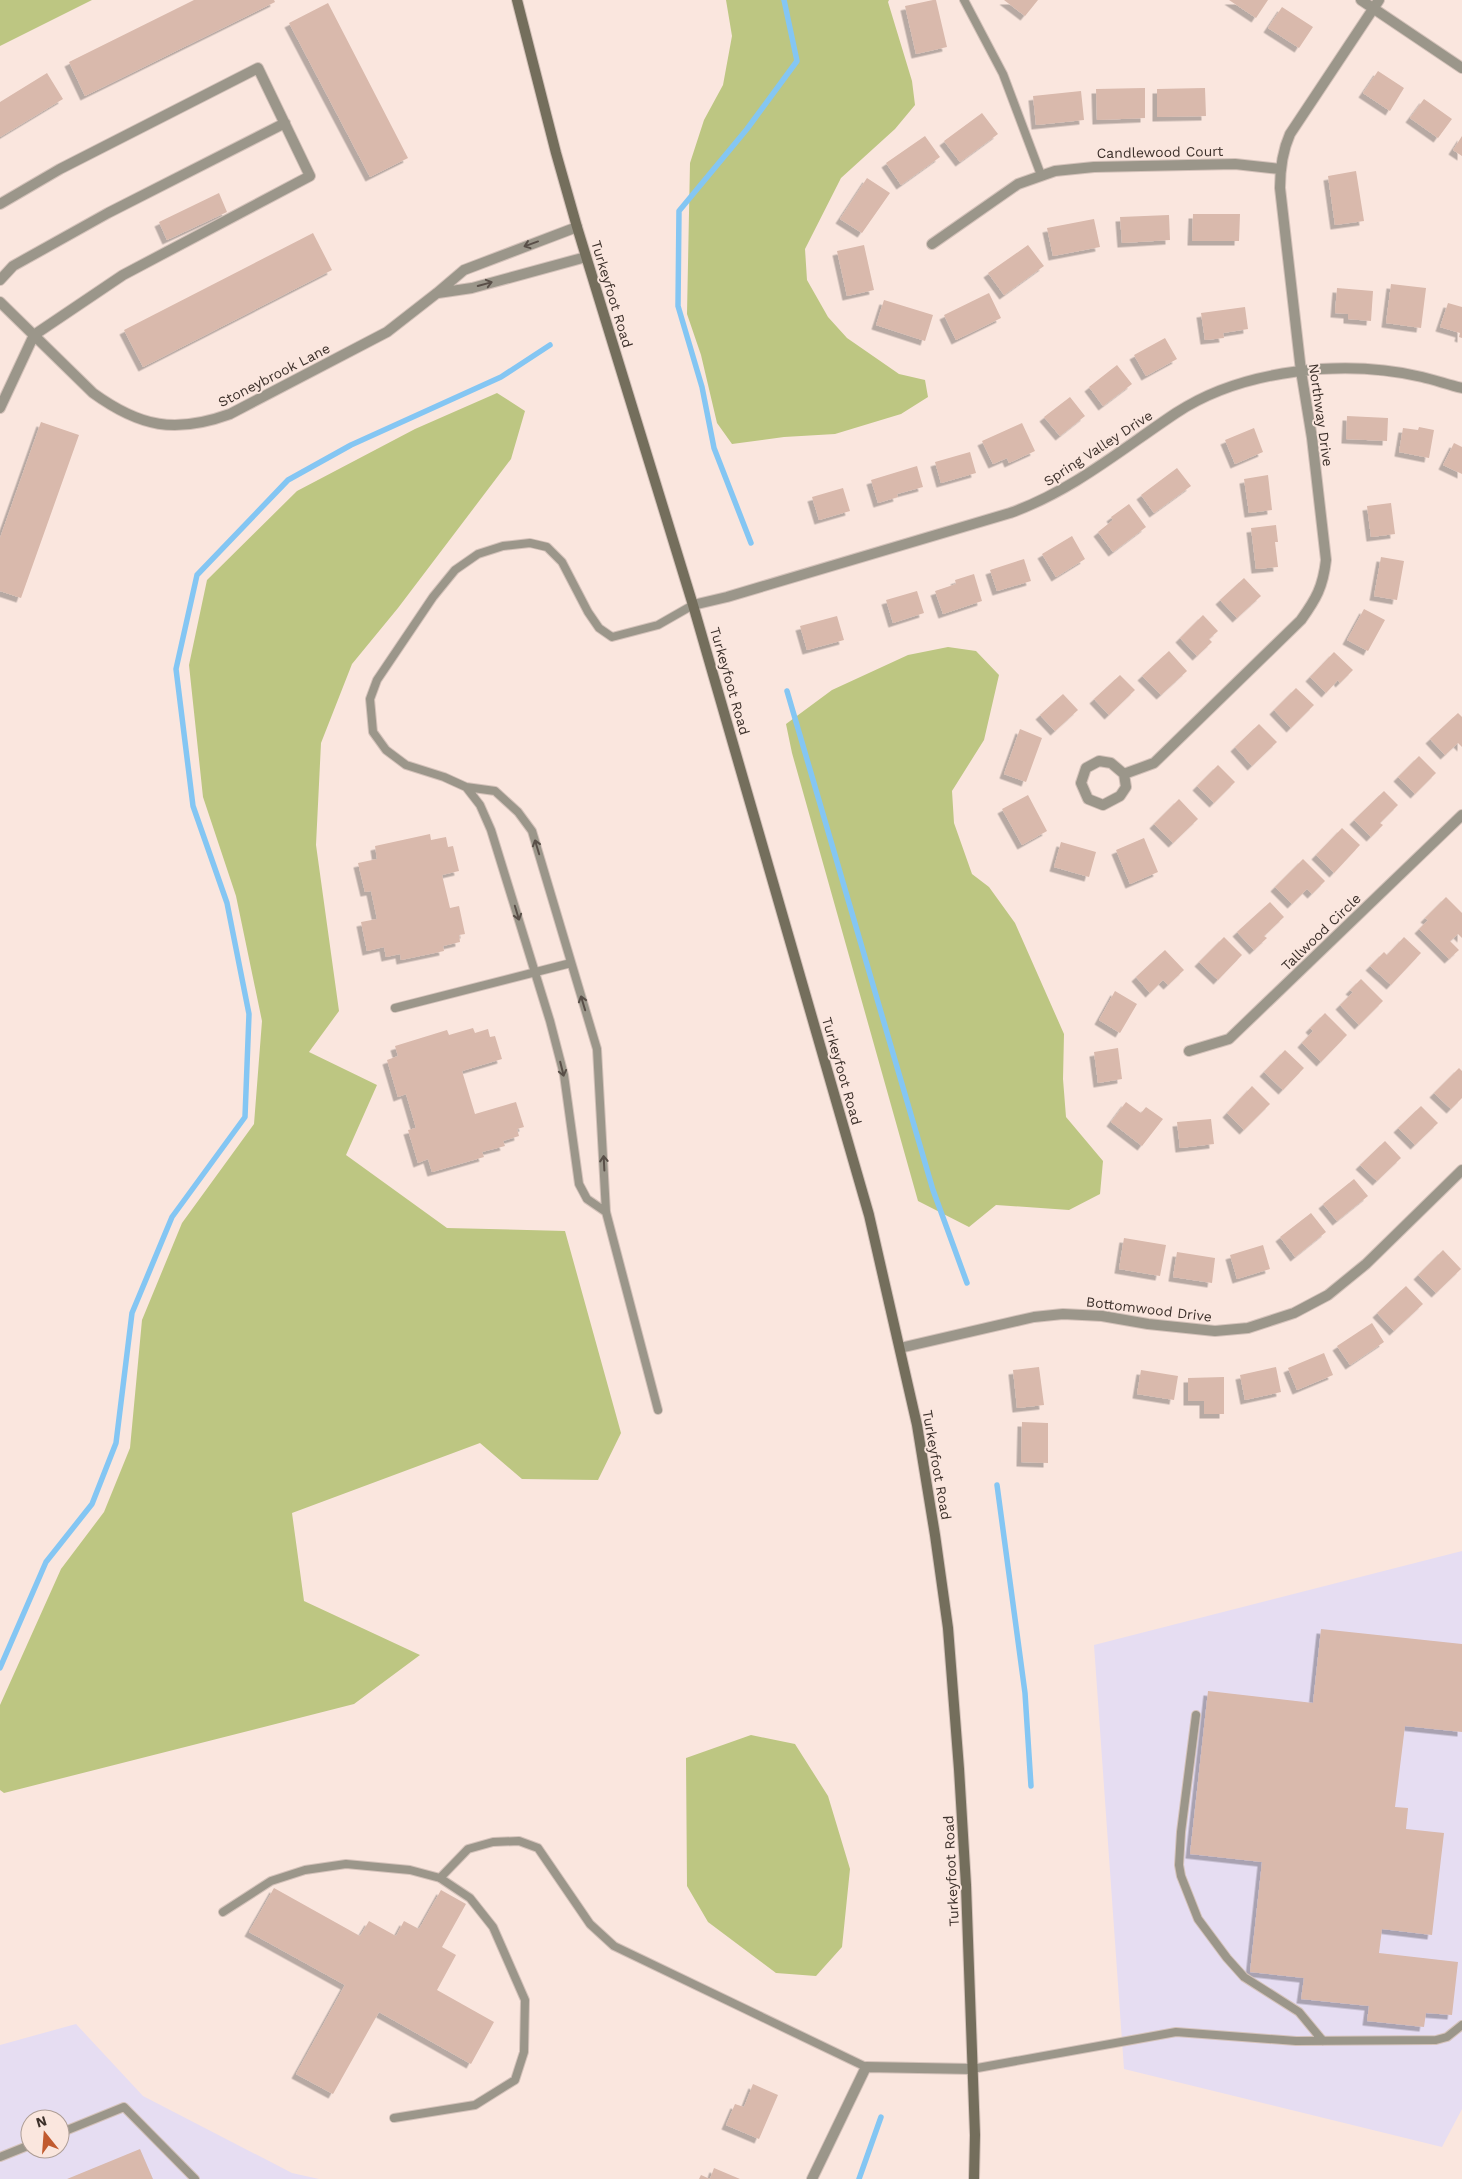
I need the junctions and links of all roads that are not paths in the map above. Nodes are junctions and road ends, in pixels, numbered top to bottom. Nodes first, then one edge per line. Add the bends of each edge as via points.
1 (517, 0) edge
2 (964, 0) edge
3 (1361, 0) edge
4 (1376, 4) edge
5 (1462, 68) edge
6 (284, 124) junction
7 (1280, 168) junction
8 (1041, 175) junction
9 (0, 204) edge
10 (577, 227) junction
11 (932, 244) dead end
12 (586, 257) junction
13 (0, 280) edge
14 (437, 293) junction
15 (0, 302) edge
16 (34, 335) junction
17 (1301, 372) junction
18 (1462, 388) edge
19 (0, 408) edge
20 (693, 605) junction
21 (1124, 774) junction
22 (466, 788) junction
23 (1462, 816) edge
24 (571, 963) junction
25 (535, 972) junction
26 (395, 1008) dead end
27 (1189, 1051) dead end
28 (1462, 1170) edge
29 (606, 1212) junction
30 (900, 1348) junction
31 (658, 1410) dead end
32 (1196, 1715) dead end
33 (440, 1878) junction
34 (223, 1912) dead end
35 (1462, 2025) edge
36 (1323, 2041) junction
37 (866, 2067) junction
38 (972, 2069) junction
39 (394, 2118) dead end
40 (70, 2129) edge
41 (20, 2149) edge
42 (0, 2157) edge
43 (196, 2179) edge
44 (812, 2179) edge
45 (974, 2179) edge

1 - 10 main road, Turkeyfoot Road
2 - 8 lane via 1003,74
3 - 4 street
4 - 5 street
4 - 7 street, Northway Drive via 1290,134
6 - 9 street via 258,68 60,169
6 - 13 street via 108,213 13,266
6 - 16 street via 310,176 123,275
7 - 8 street, Candlewood Court via 1235,164 1094,167
7 - 17 street, Northway Drive
8 - 11 street, Candlewood Court via 1018,184
10 - 12 main road, Turkeyfoot Road
10 -> 14 street, Stoneybrook Lane via 464,270
14 -> 12 street via 472,288
12 - 20 main road, Turkeyfoot Road
14 - 16 street, Stoneybrook Lane via 387,332 256,401 208,422 181,427 154,424 109,404
15 - 16 street, Stoneybrook Lane
16 - 19 street
17 - 18 street, Spring Valley Drive via 1352,368 1421,376
17 - 20 street, Spring Valley Drive via 1257,379 1219,391 1178,412 1083,478 1038,503
17 - 21 street, Northway Drive via 1326,560 1318,595 1300,620 1154,763
20 - 22 lane via 658,625 612,637 594,620 562,562 547,547 530,543 503,546 478,554 455,570 433,596 377,680 370,699 373,732 386,750 406,765
20 - 30 main road, Turkeyfoot Road via 869,1216
21 - 21 street via 1112,763 1098,762 1086,768 1081,783 1088,799 1103,805 1120,796 1126,787
24 -> 22 lane via 532,831 518,812 495,791
22 -> 25 lane via 480,806 491,830
23 - 27 street, Tallwood Circle via 1229,1038
24 - 25 lane
29 -> 24 lane via 597,1049
25 - 26 lane
25 -> 29 lane via 564,1075 579,1184 587,1199
28 - 30 street, Bottomwood Drive via 1366,1264 1328,1296 1294,1313 1248,1328 1215,1331 1063,1314
29 - 31 lane
30 - 38 main road, Turkeyfoot Road via 925,1471 948,1628 965,1866
32 - 36 lane via 1178,1865 1198,1918 1244,1977 1299,2012
33 - 34 lane via 410,1870 346,1864 305,1870 270,1881
33 - 37 lane via 468,1850 485,1844 519,1841 538,1848 590,1924 614,1946
33 - 39 lane via 470,1898 493,1927 525,2000 524,2052 515,2080 475,2105
35 - 36 lane via 1448,2037 1436,2040
36 - 38 lane via 1176,2032
37 - 38 street
37 - 44 street
38 - 45 main road, Turkeyfoot Road
40 - 43 lane via 124,2107
41 - 42 lane

